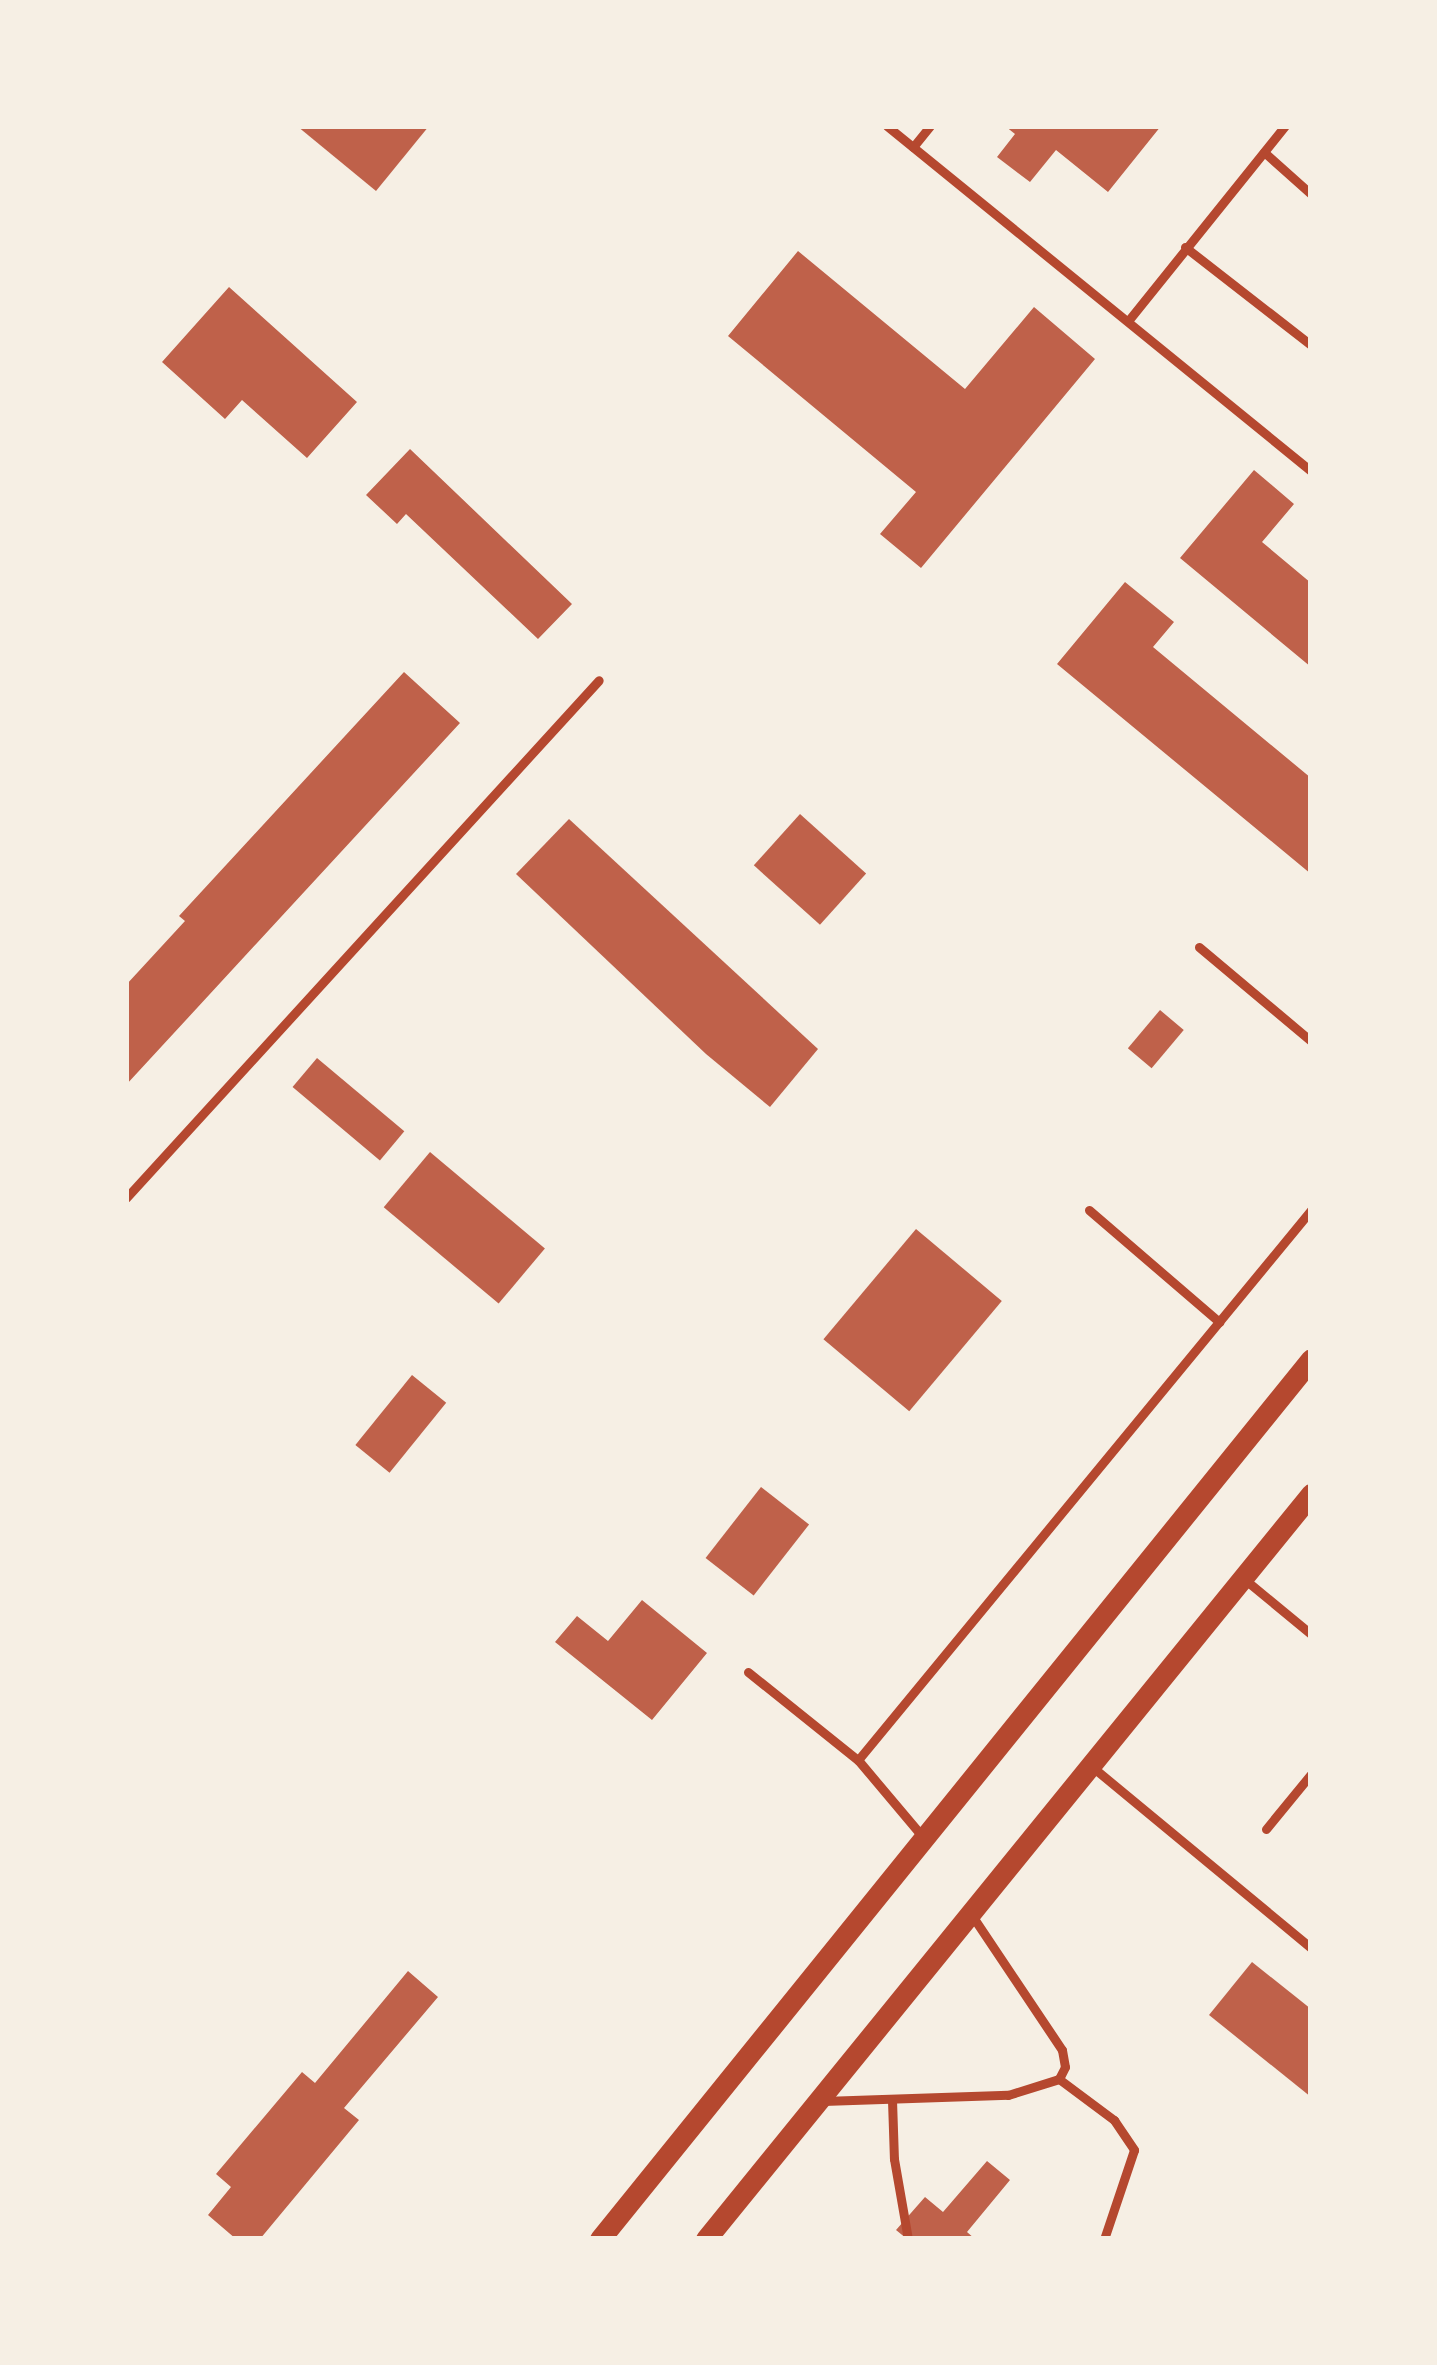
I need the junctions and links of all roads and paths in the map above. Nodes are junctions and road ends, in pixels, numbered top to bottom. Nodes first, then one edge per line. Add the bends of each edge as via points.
1 (887, 126) edge
2 (930, 126) edge
3 (1285, 126) edge
4 (913, 147) junction
5 (1264, 152) junction
6 (1311, 194) edge
7 (1185, 247) junction
8 (1128, 321) junction
9 (1311, 344) edge
10 (1311, 471) edge
11 (599, 680) dead end
12 (1199, 947) dead end
13 (1311, 1041) edge
14 (126, 1198) edge
15 (1089, 1210) dead end
16 (1311, 1210) edge
17 (1219, 1322) junction
18 (1311, 1360) edge
19 (1311, 1494) edge
20 (1243, 1578) junction
21 (1311, 1634) edge
22 (748, 1672) dead end
23 (858, 1760) junction
24 (1090, 1765) junction
25 (1311, 1774) edge
26 (1266, 1829) dead end
27 (922, 1836) junction
28 (970, 1913) junction
29 (1311, 1948) edge
30 (1059, 2079) junction
31 (892, 2100) junction
32 (818, 2102) junction
33 (600, 2239) edge
34 (706, 2239) edge
35 (908, 2239) edge
36 (1104, 2239) edge

1 - 4 lane
2 - 4 lane
3 - 5 lane
4 - 8 lane
5 - 6 lane
5 - 7 lane
7 - 8 lane
7 - 9 lane
8 - 10 lane
11 - 14 lane
12 - 13 lane
15 - 17 lane
16 - 17 lane
17 - 23 lane
18 - 27 street
19 - 20 street
20 - 21 lane
20 - 24 street
22 - 23 lane
23 - 27 lane
24 - 28 street
24 - 29 lane
25 - 26 lane
27 - 33 street
28 - 30 lane via 1062,2050
28 - 32 street
30 - 31 lane via 1008,2095
30 - 36 lane via 1114,2120 1134,2150
31 - 32 lane
31 - 35 lane
32 - 34 street

